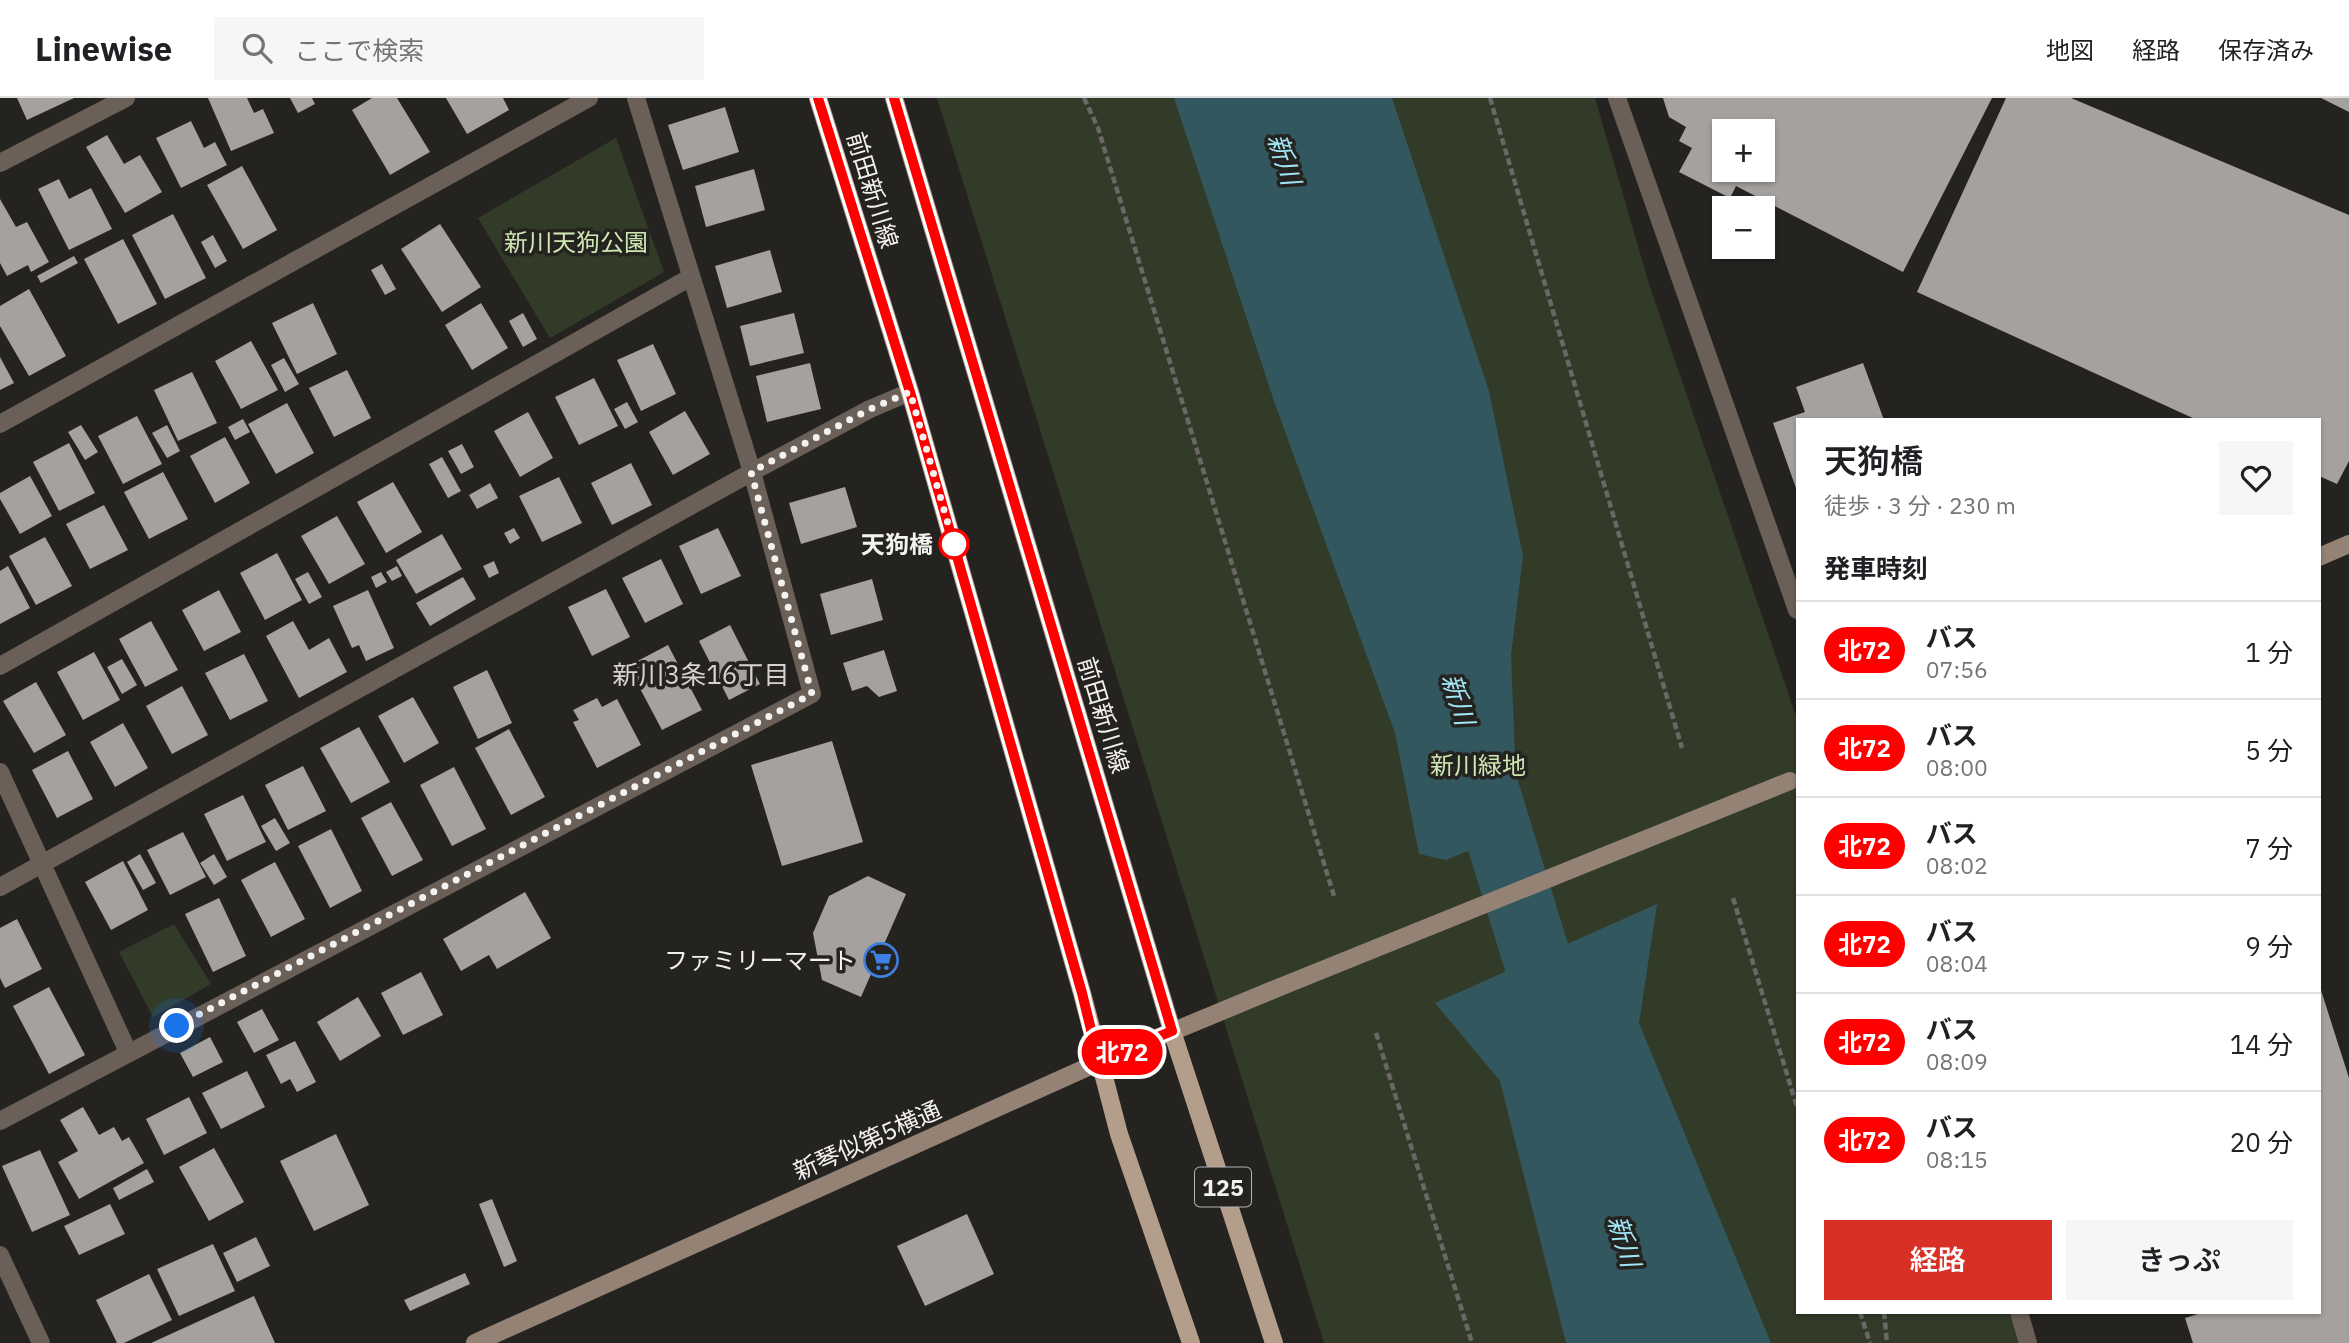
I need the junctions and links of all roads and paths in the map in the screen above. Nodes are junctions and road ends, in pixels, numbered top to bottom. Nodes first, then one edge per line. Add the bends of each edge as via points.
1 (126, 98) edge
2 (589, 98) edge
3 (636, 98) edge
4 (818, 98) edge
5 (894, 98) edge
6 (1084, 98) edge
7 (1490, 98) edge
8 (1617, 98) edge
9 (0, 163) edge
10 (691, 277) junction
11 (910, 392) junction
12 (0, 424) edge
13 (751, 472) junction
14 (2349, 544) edge
15 (2321, 556) edge
16 (1796, 607) edge
17 (0, 666) edge
18 (1682, 748) dead end
19 (0, 772) edge
20 (1794, 780) edge
21 (43, 864) junction
22 (0, 887) edge
23 (1334, 896) dead end
24 (1733, 898) dead end
25 (1172, 1031) junction
26 (1376, 1033) dead end
27 (128, 1052) junction
28 (1099, 1062) junction
29 (1796, 1104) edge
30 (0, 1121) edge
31 (0, 1255) edge
32 (1861, 1314) edge
33 (1884, 1314) edge
34 (2019, 1314) edge
35 (41, 1343) edge
36 (475, 1343) edge
37 (1191, 1343) edge
38 (1274, 1343) edge
39 (1472, 1343) edge
40 (1870, 1343) edge
41 (1887, 1343) edge
42 (2028, 1343) edge

1 - 9 street
2 - 12 street
3 - 10 street
4 - 11 main road, 前田新川線
5 - 25 main road, 前田新川線 / 125
6 - 23 path via 1098,128
7 - 18 path
8 - 16 street
10 - 13 street
10 - 17 street
11 - 13 street
11 - 28 main road, 前田新川線
13 - 21 street
13 - 27 street via 812,694
14 - 15 street
19 - 21 street
20 - 25 street, 新琴似第5横通, bridge
21 - 22 street
21 - 27 street
24 - 29 path
25 - 28 street, 新琴似第5横通
25 - 38 main road, 前田新川線 / 125
26 - 39 path
27 - 30 street
28 - 36 street, 新琴似第5横通
28 - 37 main road, 前田新川線
31 - 35 street
32 - 40 path
33 - 41 path
34 - 42 street

